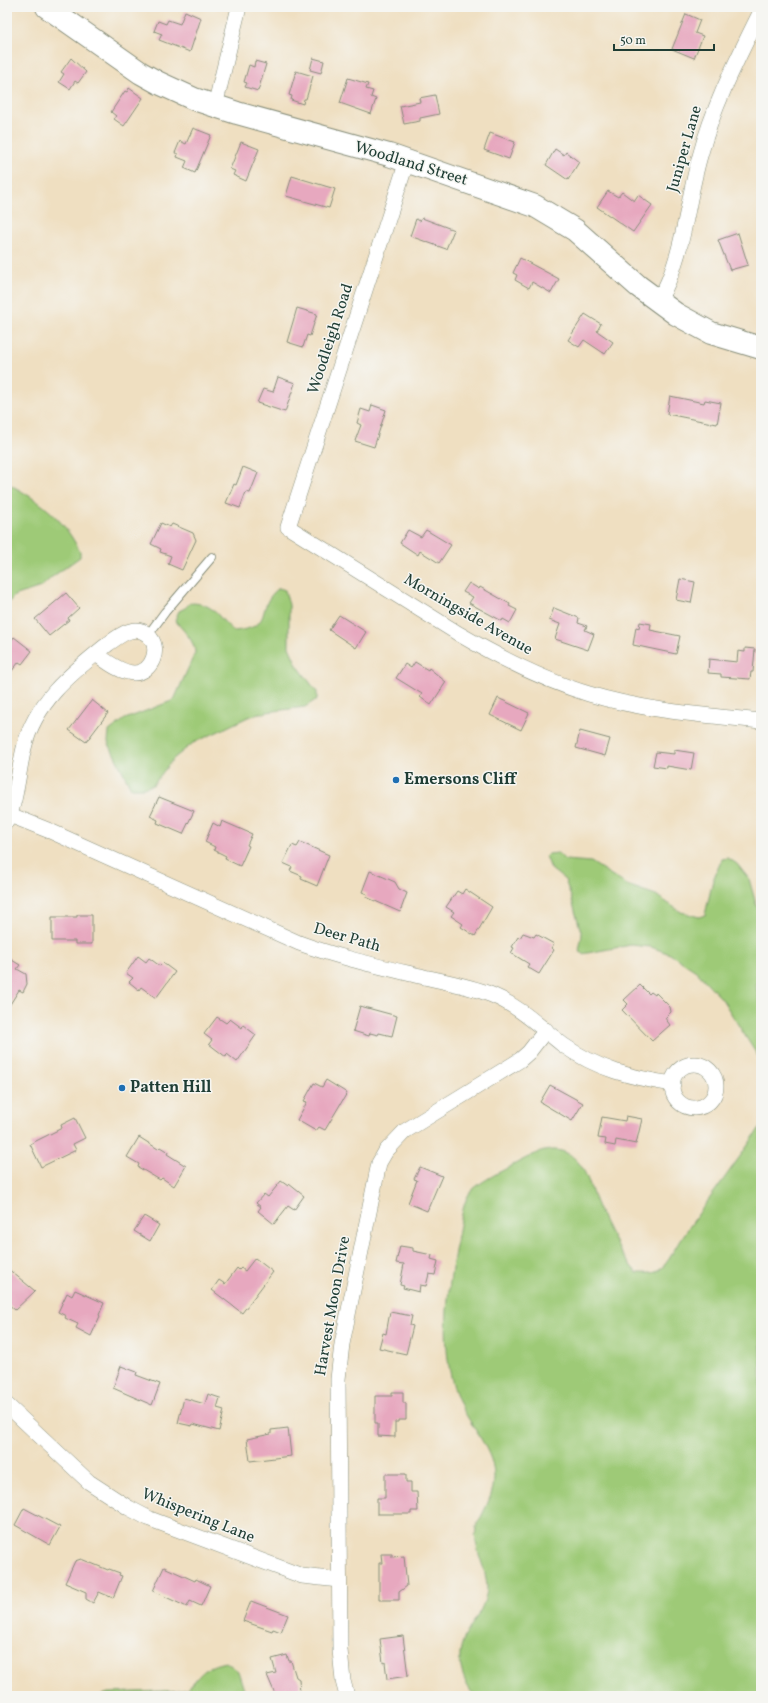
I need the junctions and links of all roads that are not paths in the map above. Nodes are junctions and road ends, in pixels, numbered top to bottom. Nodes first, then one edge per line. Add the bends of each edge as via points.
1 (239, 7) edge
2 (58, 10) edge
3 (761, 10) edge
4 (215, 106) junction
5 (407, 161) junction
6 (658, 302) junction
7 (761, 348) edge
8 (288, 527) joint
9 (212, 557) dead end
10 (148, 635) junction
11 (96, 654) junction
12 (761, 721) edge
13 (8, 818) edge
14 (546, 1030) junction
15 (673, 1084) dead end
16 (7, 1405) edge
17 (339, 1580) junction
18 (347, 1696) edge

1 - 4 street
2 - 4 street, Woodland Street via 105,49 148,76 176,91
3 - 6 street, Juniper Lane via 717,104 700,157 674,269
4 - 5 street, Woodland Street
5 - 6 street, Woodland Street via 504,194 548,213 575,230
5 - 8 street, Woodleigh Road
6 - 7 street, Woodland Street via 710,333
8 - 12 street, Morningside Avenue via 479,646 537,674 590,694 640,706
9 - 10 lane
10 - 11 street via 139,630 131,630
10 - 11 street via 154,643 155,656 149,666 141,672 126,671
11 - 13 street via 67,679 44,704 36,717 24,746
13 - 14 street, Deer Path via 50,831 299,943 338,957 464,986 492,995 524,1013
14 - 15 street, Deer Path via 595,1064 628,1076
14 - 17 street, Harvest Moon Drive via 520,1060 405,1131 386,1151 379,1163 339,1367
16 - 17 street, Whispering Lane via 89,1482 129,1508 150,1519 302,1576
17 - 18 street, Harvest Moon Drive via 340,1665

